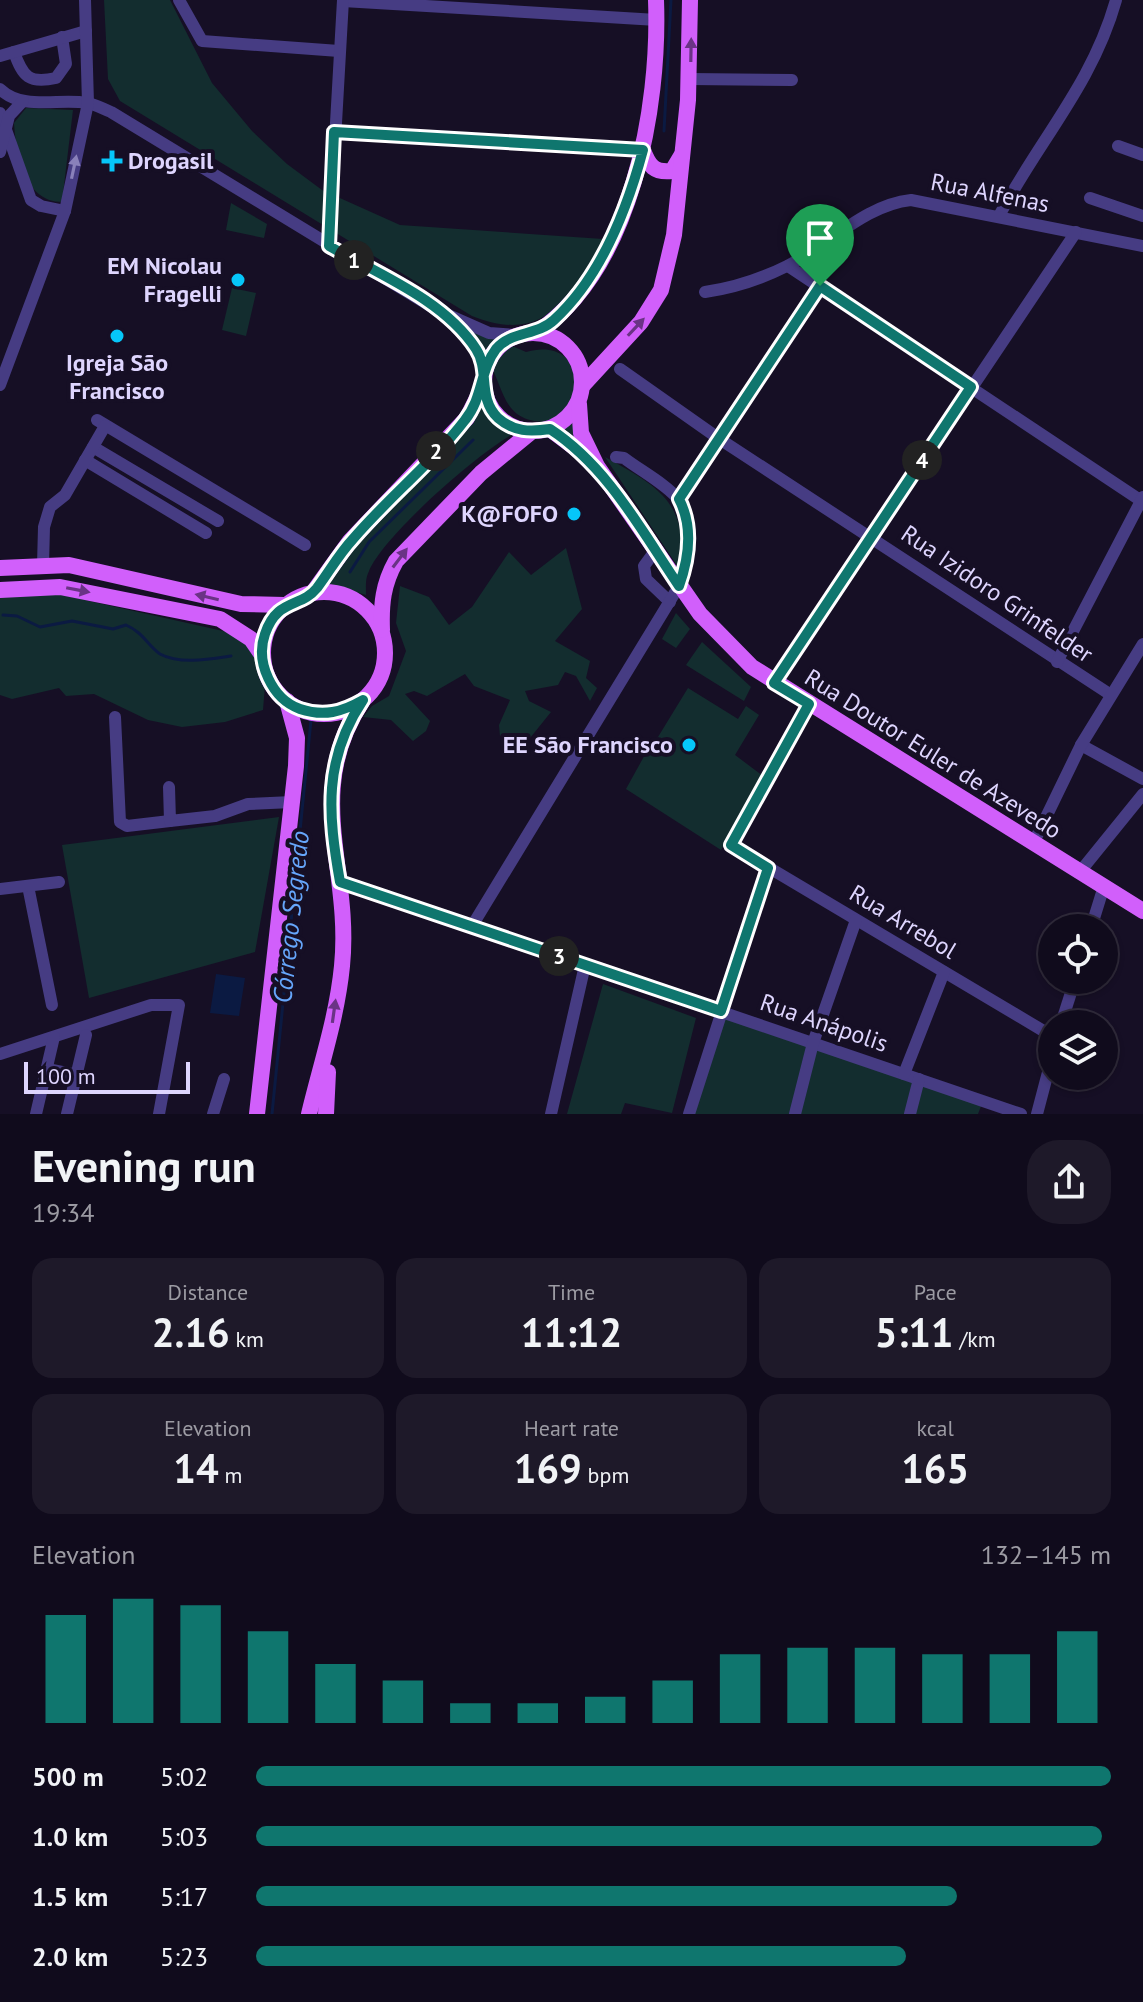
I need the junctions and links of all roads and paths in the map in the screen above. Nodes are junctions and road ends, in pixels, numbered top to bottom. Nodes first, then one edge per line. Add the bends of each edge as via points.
1 (85, 0) edge
2 (179, 0) edge
3 (343, 0) edge
4 (656, 0) edge
5 (690, 0) edge
6 (1116, 0) edge
7 (657, 20) junction
8 (86, 31) junction
9 (62, 37) junction
10 (339, 51) junction
11 (14, 52) junction
12 (0, 56) edge
13 (689, 79) junction
14 (792, 80) dead end
15 (0, 89) edge
16 (23, 101) junction
17 (88, 103) junction
18 (0, 113) edge
19 (6, 132) junction
20 (334, 132) junction
21 (1118, 146) dead end
22 (643, 150) junction
23 (0, 152) edge
24 (682, 153) junction
25 (1143, 155) edge
26 (0, 161) edge
27 (18, 168) junction
28 (1090, 198) dead end
29 (65, 211) junction
30 (999, 216) junction
31 (1143, 216) edge
32 (1076, 232) junction
33 (329, 246) junction
34 (1143, 246) edge
35 (788, 266) junction
36 (820, 286) junction
37 (705, 292) dead end
38 (437, 310) junction
39 (536, 333) junction
40 (516, 335) junction
41 (620, 369) dead end
42 (484, 378) junction
43 (0, 385) edge
44 (583, 385) junction
45 (971, 387) junction
46 (579, 404) junction
47 (550, 429) junction
48 (531, 432) junction
49 (718, 438) junction
50 (93, 447) junction
51 (616, 457) dead end
52 (85, 460) junction
53 (597, 466) junction
54 (679, 499) junction
55 (1142, 500) edge
56 (218, 521) dead end
57 (206, 533) dead end
58 (871, 537) junction
59 (305, 545) dead end
60 (655, 551) junction
61 (43, 565) junction
62 (0, 568) edge
63 (679, 586) junction
64 (0, 590) edge
65 (314, 591) junction
66 (670, 602) junction
67 (284, 605) junction
68 (383, 632) junction
69 (1143, 644) edge
70 (262, 655) junction
71 (1057, 662) junction
72 (774, 683) junction
73 (1111, 695) junction
74 (363, 700) junction
75 (287, 701) junction
76 (809, 704) junction
77 (115, 717) dead end
78 (1081, 745) junction
79 (1143, 779) edge
80 (169, 787) dead end
81 (1143, 794) edge
82 (292, 802) junction
83 (170, 821) junction
84 (1033, 844) junction
85 (768, 868) junction
86 (1079, 873) junction
87 (59, 882) dead end
88 (340, 882) junction
89 (28, 886) junction
90 (1104, 886) junction
91 (0, 889) edge
92 (1143, 911) edge
93 (1095, 914) edge
94 (856, 920) junction
95 (472, 926) junction
96 (585, 965) junction
97 (944, 972) junction
98 (52, 1005) dead end
99 (721, 1011) junction
100 (1038, 1028) edge
101 (86, 1035) dead end
102 (54, 1037) junction
103 (330, 1041) junction
104 (813, 1043) junction
105 (264, 1052) junction
106 (0, 1054) edge
107 (47, 1069) junction
108 (904, 1074) junction
109 (77, 1075) junction
110 (224, 1079) dead end
111 (919, 1079) junction
112 (1043, 1090) edge
113 (36, 1114) edge
114 (67, 1114) edge
115 (159, 1114) edge
116 (213, 1114) edge
117 (247, 1114) edge
118 (257, 1114) edge
119 (309, 1114) edge
120 (326, 1114) edge
121 (551, 1114) edge
122 (689, 1114) edge
123 (795, 1114) edge
124 (910, 1114) edge
125 (1021, 1114) edge
126 (1037, 1114) edge

1 - 8 street
2 - 10 street via 202,41
3 - 7 street
3 - 10 street
4 - 7 main road
13 -> 5 main road
6 - 30 street via 1093,66
7 - 22 main road
8 - 9 street
8 - 17 street
9 - 11 street
9 - 11 street via 66,64 56,78 32,82
10 - 20 street
11 - 12 street
13 - 14 street
13 - 24 main road
15 - 16 street
16 - 17 street
16 - 19 street via 9,116
29 -> 17 street
17 - 33 street
18 - 19 street
19 - 23 street
19 - 27 street
20 - 22 street
20 - 33 street
21 - 25 street
22 - 24 main road via 649,165 663,172 675,168
22 - 39 main road via 632,192 599,259 579,293
44 -> 24 main road via 641,322 661,290 674,235
26 - 27 street
27 - 29 street via 24,189 41,206
28 - 31 street
29 - 43 street
30 - 32 street, Rua Alfenas
30 - 35 street, Rua Alfenas via 911,200 896,202
32 - 34 street, Rua Alfenas
32 - 45 street
33 - 38 street
35 - 36 street
35 - 37 street, Rua Alfenas via 746,284
36 - 45 street
36 - 49 street
38 - 40 street via 489,333
38 - 42 street via 472,343
39 - 40 main road
39 - 44 main road via 554,337 570,349
40 - 42 main road via 499,345
41 - 49 street, Rua Izidoro Grinfelder
42 - 48 main road via 486,399 496,416 511,428
42 - 65 main road via 467,418 350,541
44 - 46 main road
45 - 55 street
45 - 58 street
46 - 47 main road
46 - 53 main road via 581,433
47 - 48 main road
47 - 53 main road
68 -> 48 main road via 381,603 396,561 481,473
49 - 54 street
49 - 58 street, Rua Izidoro Grinfelder
50 - 52 street
50 - 56 street
50 - 59 street via 101,423
51 - 54 street
52 - 57 street
52 - 61 street via 65,495 50,507
53 - 60 main road, Rua Doutor Euler de Azevedo
54 - 63 street via 687,528 687,563
55 - 71 street
58 - 71 street, Rua Izidoro Grinfelder
58 - 72 street
60 - 63 main road, Rua Doutor Euler de Azevedo
60 - 66 street via 644,566 646,579
61 - 62 main road
67 -> 61 main road via 241,604 69,565
63 - 66 street
63 - 72 main road, Rua Doutor Euler de Azevedo via 724,641
64 -> 70 main road via 60,587 220,619 251,639
65 - 67 main road
65 - 68 main road via 343,593 367,608
66 - 95 street
67 - 70 main road via 264,636
68 - 74 main road via 385,662 374,689
69 - 73 street
70 - 75 main road via 266,675
71 - 73 street, Rua Izidoro Grinfelder
72 - 76 main road, Rua Doutor Euler de Azevedo
73 - 78 street
74 - 75 main road via 343,711 319,714
74 - 88 main road via 344,728 331,796
75 - 82 main road via 297,738
76 - 84 main road, Rua Doutor Euler de Azevedo
76 - 85 street, Rua Arrebol via 731,845
77 - 83 street via 120,822 127,826
78 - 79 street
78 - 84 street
80 - 83 street
81 - 86 street
82 - 83 street via 248,804 215,816
82 - 105 main road
84 - 86 main road, Rua Doutor Euler de Azevedo
85 - 94 street, Rua Arrebol
85 - 99 street
86 - 90 main road, Rua Doutor Euler de Azevedo
87 - 89 street
88 - 95 street, Rua Anápolis
103 -> 88 main road via 342,966
89 - 91 street
89 - 98 street
90 - 92 main road, Rua Doutor Euler de Azevedo
90 - 93 street
94 - 97 street, Rua Arrebol
94 - 104 street
95 - 96 street, Rua Anápolis
96 - 99 street, Rua Anápolis
96 - 121 street
97 - 100 street, Rua Arrebol
97 - 108 street
99 - 104 street, Rua Anápolis
99 - 122 street
101 - 109 street
102 - 106 street
102 - 107 street
102 - 115 street via 151,1005 179,1005
103 - 119 main road
103 - 120 main road
104 - 108 street, Rua Anápolis
104 - 123 street
105 - 117 main road
105 - 118 main road
107 - 109 street
107 - 113 street
108 - 111 street, Rua Anápolis
109 - 114 street
110 - 116 street
111 - 124 street
111 - 125 street, Rua Anápolis
112 - 126 street

